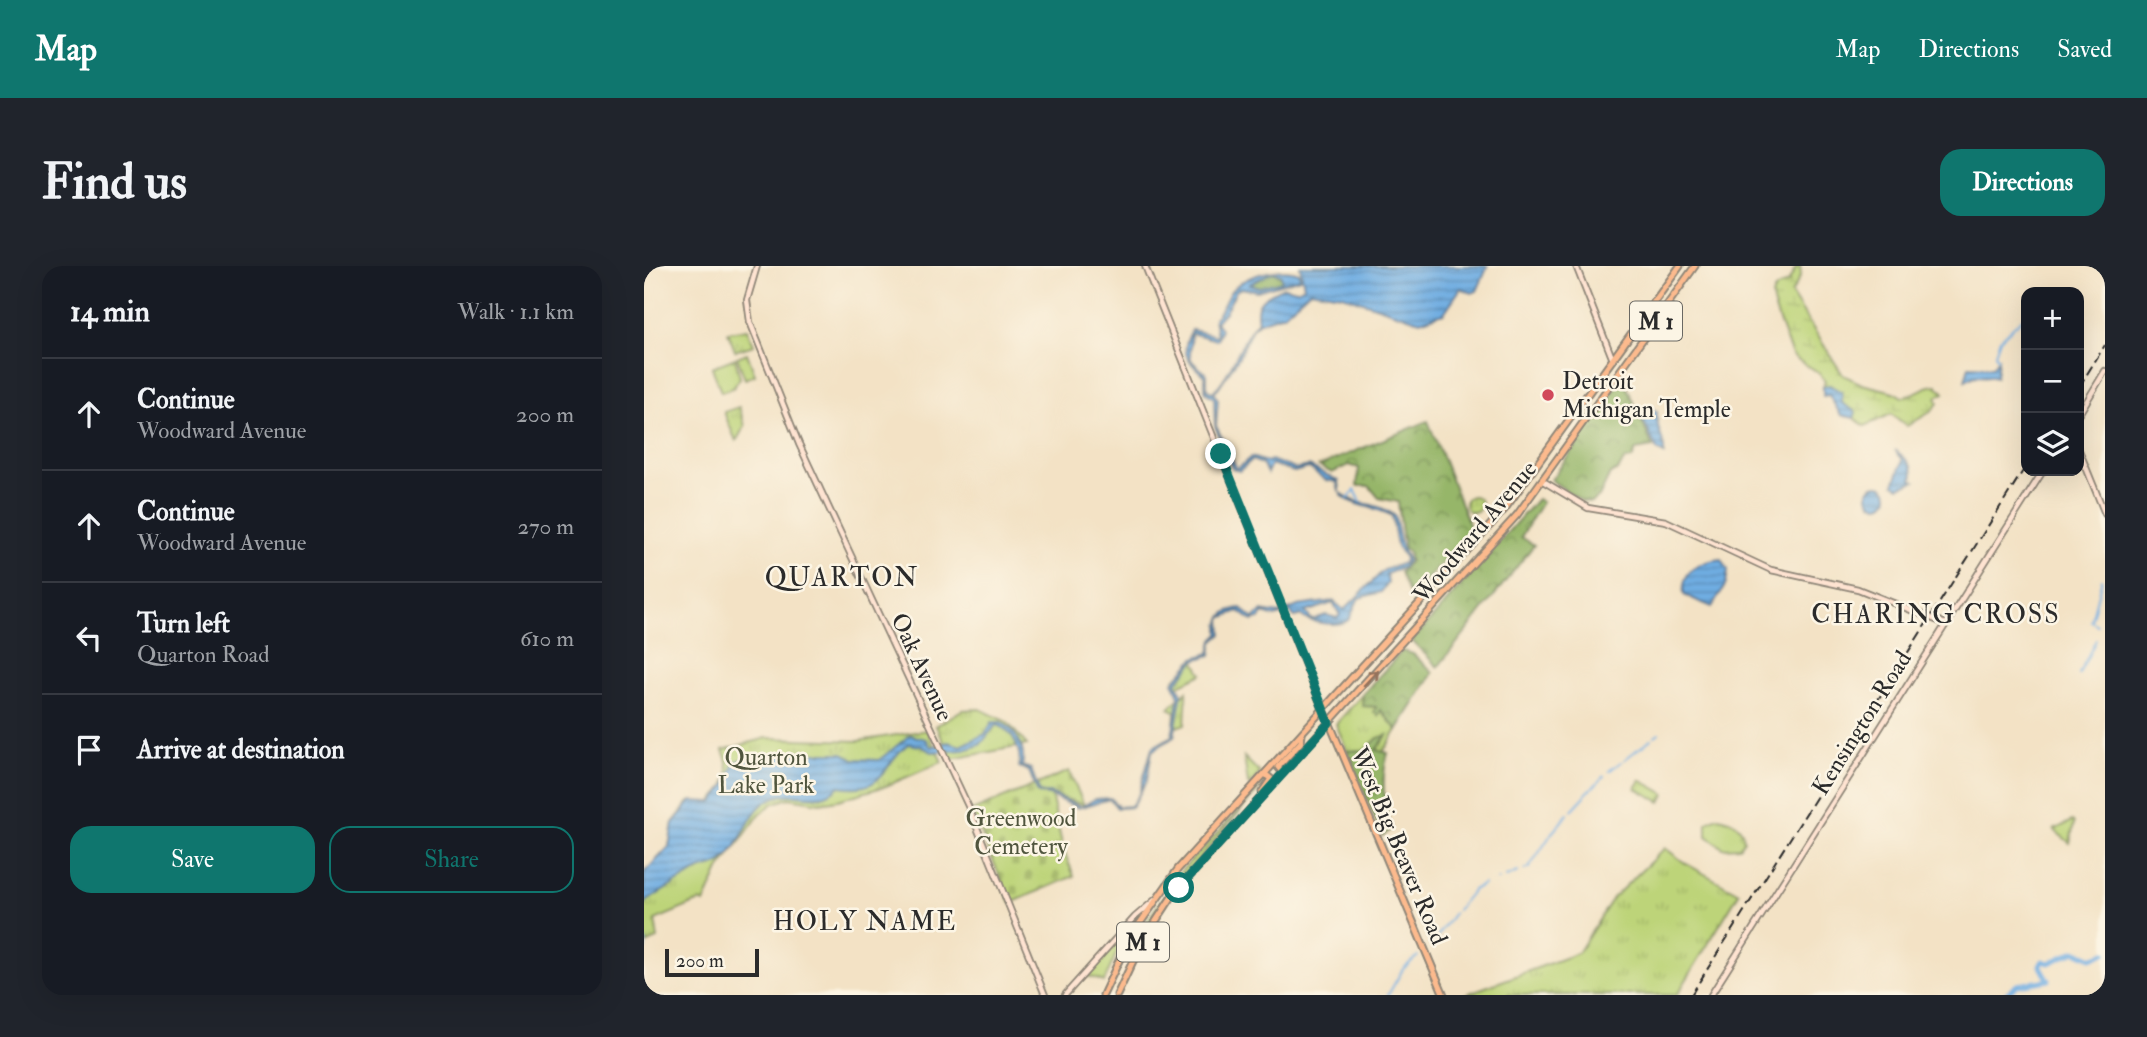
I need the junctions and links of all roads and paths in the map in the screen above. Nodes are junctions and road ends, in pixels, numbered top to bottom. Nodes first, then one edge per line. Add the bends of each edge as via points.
1 (757, 266) edge
2 (1145, 266) edge
3 (1576, 266) edge
4 (1680, 266) edge
5 (1695, 266) edge
6 (1645, 316) junction
7 (1653, 326) junction
8 (1613, 361) junction
9 (2105, 371) edge
10 (1618, 377) junction
11 (2080, 413) edge
12 (1564, 432) junction
13 (1573, 440) junction
14 (1549, 453) junction
15 (1557, 461) junction
16 (2084, 462) edge
17 (2040, 476) edge
18 (1543, 481) junction
19 (2105, 514) edge
20 (1480, 538) junction
21 (1490, 547) junction
22 (1461, 561) junction
23 (1469, 570) junction
24 (1947, 624) junction
25 (1396, 632) junction
26 (1404, 641) junction
27 (1382, 647) junction
28 (1389, 658) junction
29 (1324, 710) junction
30 (1329, 723) junction
31 (1302, 734) junction
32 (1283, 773) junction
33 (1265, 774) junction
34 (1258, 800) junction
35 (1156, 898) junction
36 (1139, 924) junction
37 (1123, 931) junction
38 (1147, 933) junction
39 (1129, 939) junction
40 (1120, 956) junction
41 (1130, 965) junction
42 (1045, 995) edge
43 (1065, 995) edge
44 (1103, 995) edge
45 (1116, 995) edge
46 (1444, 995) edge
47 (1711, 995) edge

1 - 42 street, Oak Avenue via 747,300 750,322 799,444 970,808
2 - 29 street
3 - 8 street
4 - 6 main road, Woodward Avenue / M 1
5 - 7 main road, Woodward Avenue / M 1
6 - 7 main road via 1645,326
6 - 8 main road, Woodward Avenue / M 1
7 - 10 main road, Woodward Avenue / M 1
8 - 10 main road
8 - 12 main road, Woodward Avenue / M 1
9 - 11 street
10 - 13 main road, Woodward Avenue / M 1
12 - 13 main road via 1566,439
12 - 14 main road, Woodward Avenue / M 1
13 - 15 main road, Woodward Avenue / M 1
14 - 15 main road
14 - 20 main road, Woodward Avenue / M 1
15 - 18 main road, Woodward Avenue / M 1
16 - 19 street
17 - 24 street, Kensington Road
18 - 21 main road, Woodward Avenue / M 1
18 - 24 street via 1588,508 1666,522 1771,570 1858,589
20 - 21 main road
20 - 22 main road, Woodward Avenue / M 1
21 - 23 main road, Woodward Avenue / M 1
22 - 23 main road via 1468,563
22 - 25 main road, Woodward Avenue / M 1
23 - 26 main road, Woodward Avenue / M 1
24 - 47 street, Kensington Road
25 - 26 main road
25 - 27 main road, M 1
26 - 28 main road, Woodward Avenue / M 1
27 - 28 main road
27 - 29 main road, M 1
30 -> 28 main road, Woodward Avenue / M 1
29 - 30 main road, West Big Beaver Road
29 - 31 main road, M 1
30 - 32 main road, Woodward Avenue / M 1
30 - 46 main road, West Big Beaver Road
31 - 32 main road via 1301,742 1278,768
31 - 33 main road, M 1
32 - 34 main road, Woodward Avenue / M 1
33 - 34 main road via 1271,779
33 - 35 main road, M 1
34 - 38 main road, M 1 via 1175,892
35 - 36 main road, M 1
35 - 37 street
36 - 38 main road
36 - 39 main road, M 1
37 - 39 main road
37 - 43 street
38 - 41 main road, M 1
39 - 40 main road, M 1
40 - 41 main road
40 - 44 main road, M 1
41 - 45 main road, M 1

